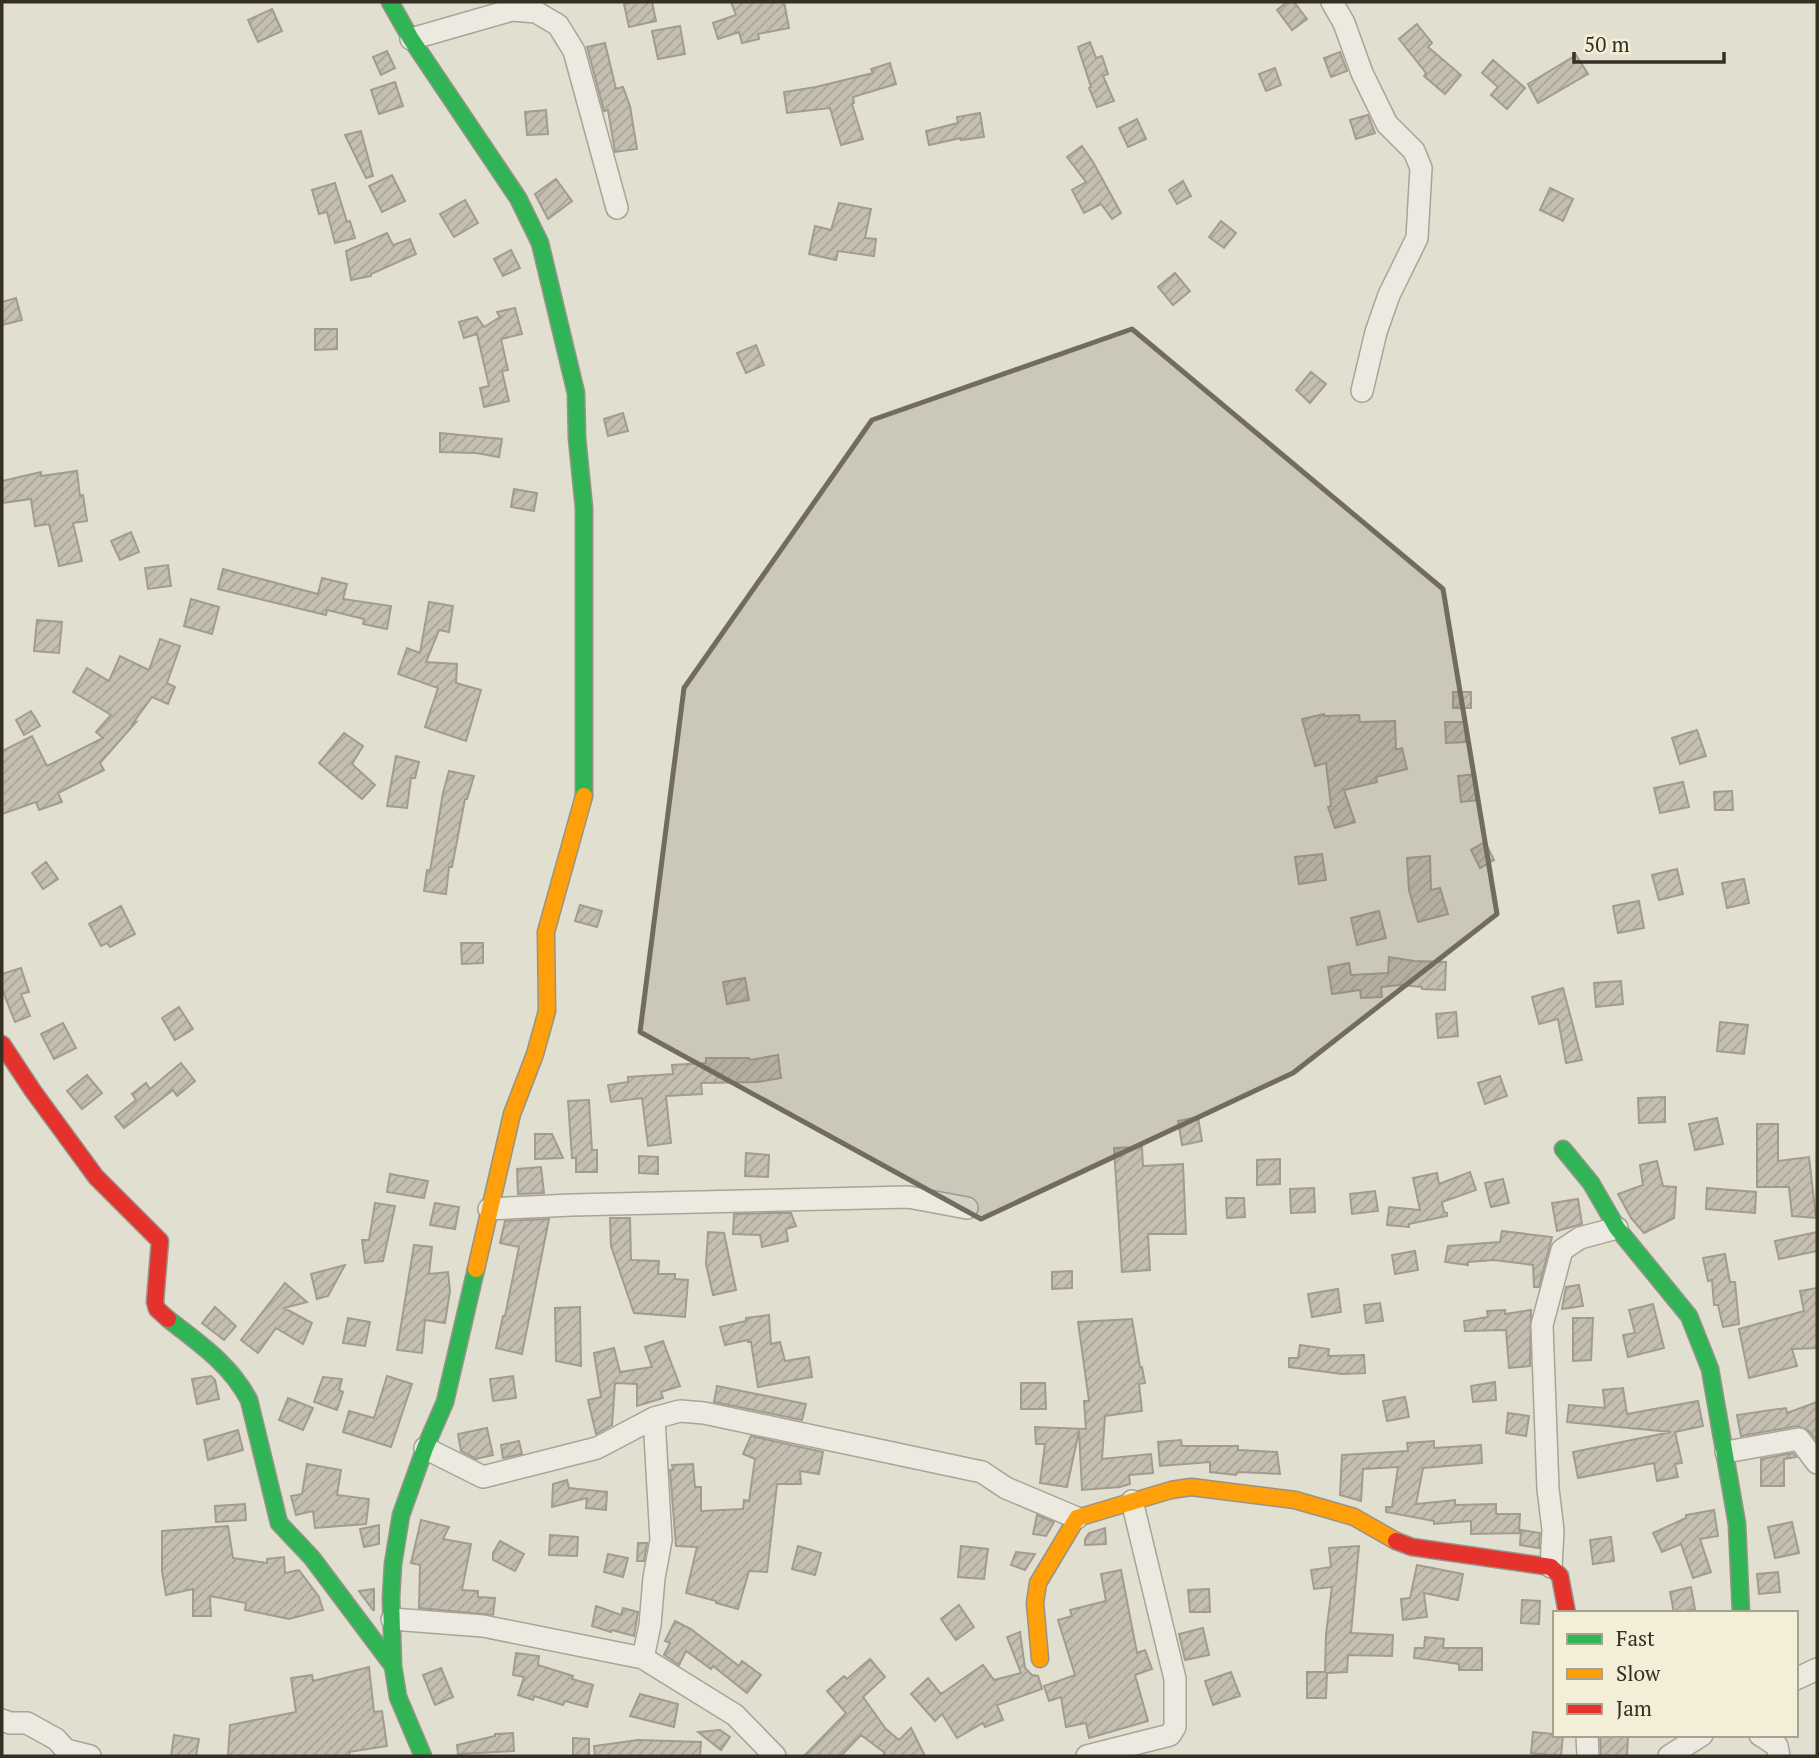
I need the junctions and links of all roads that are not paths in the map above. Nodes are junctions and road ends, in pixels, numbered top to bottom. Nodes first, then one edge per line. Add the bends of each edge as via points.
1 (390, 2) edge
2 (1332, 2) edge
3 (411, 40) junction
4 (617, 208) dead end
5 (1362, 391) dead end
6 (2, 1044) edge
7 (1563, 1149) dead end
8 (967, 1208) dead end
9 (489, 1209) junction
10 (1617, 1228) junction
11 (654, 1418) junction
12 (425, 1448) junction
13 (1726, 1452) junction
14 (1817, 1463) edge
15 (1132, 1501) junction
16 (1077, 1518) junction
17 (1551, 1567) junction
18 (1567, 1611) edge
19 (1741, 1611) edge
20 (392, 1619) junction
21 (643, 1658) junction
22 (1040, 1660) dead end
23 (393, 1666) junction
24 (1817, 1669) edge
25 (1798, 1678) edge
26 (2, 1720) edge
27 (1587, 1737) edge
28 (1699, 1737) edge
29 (1762, 1737) edge
30 (90, 1756) edge
31 (423, 1756) edge
32 (775, 1756) edge
33 (1087, 1756) edge
34 (1588, 1756) edge
35 (1670, 1756) edge
36 (1779, 1756) edge

1 - 3 street
2 - 5 street via 1387,124 1414,151 1421,168 1417,238 1389,295
3 - 4 street via 512,10 536,12 558,24 574,51
3 - 9 street via 518,198 540,243 576,393 584,508 584,797 545,932 547,1011 512,1114
6 - 23 street via 96,1177 160,1241 153,1301 157,1309 212,1351 243,1386 279,1523 312,1558
7 - 10 street via 1591,1182
8 - 9 street via 908,1197
9 - 12 street via 445,1402
10 - 13 street via 1689,1316 1710,1369
10 - 17 street via 1580,1238 1562,1250 1542,1325
11 - 12 street via 597,1448 482,1477
11 - 16 street via 680,1411 704,1413 982,1472 1006,1488
11 - 21 street via 661,1540
12 - 20 street via 401,1515 393,1564
13 - 14 street via 1799,1438
13 - 19 street via 1737,1524
15 - 16 street
15 - 17 street via 1191,1488 1295,1500 1354,1517 1412,1548
15 - 33 street via 1175,1679 1175,1727 1170,1735
16 - 22 street via 1038,1583 1035,1603
17 - 18 street via 1560,1576
20 - 21 street via 483,1626
20 - 23 street
21 - 32 street via 734,1715
23 - 31 street via 398,1697
24 - 25 street
26 - 30 street via 27,1723 66,1750
27 - 34 street
28 - 35 street
29 - 36 street via 1777,1746

